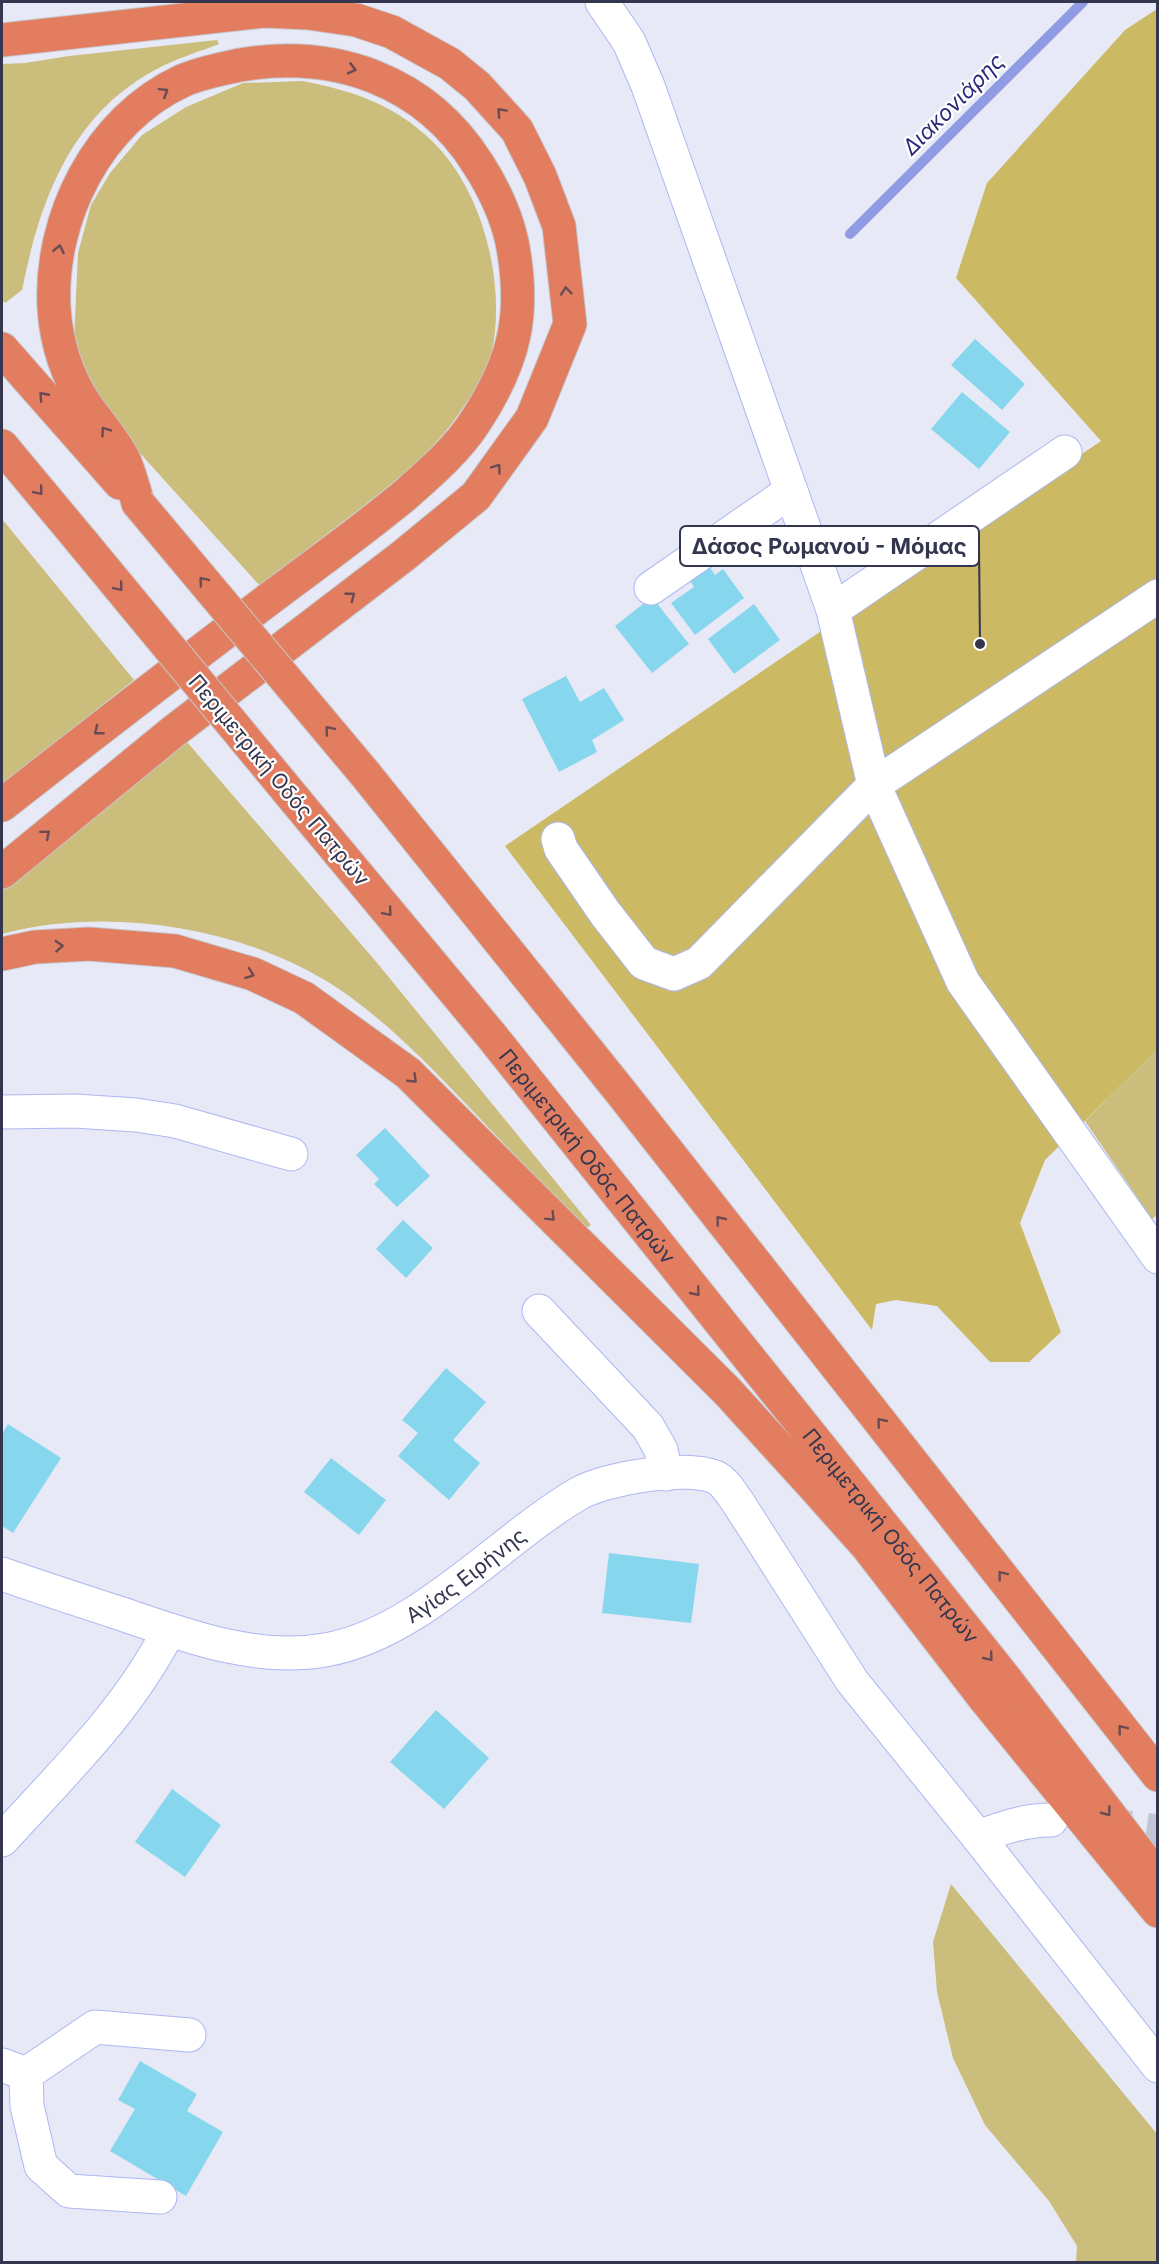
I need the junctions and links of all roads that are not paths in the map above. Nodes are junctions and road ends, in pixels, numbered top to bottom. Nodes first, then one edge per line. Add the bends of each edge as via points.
1 (602, 2) edge
2 (2, 40) edge
3 (2, 349) edge
4 (2, 446) edge
5 (1065, 452) dead end
6 (791, 491) junction
7 (138, 503) junction
8 (651, 588) dead end
9 (1158, 596) edge
10 (833, 610) junction
11 (874, 785) junction
12 (2, 806) edge
13 (558, 839) dead end
14 (2, 872) edge
15 (2, 954) edge
16 (2, 1112) edge
17 (291, 1154) dead end
18 (1158, 1257) edge
19 (539, 1311) dead end
20 (666, 1474) junction
21 (2, 1574) edge
22 (170, 1630) junction
23 (1158, 1775) edge
24 (1051, 1820) dead end
25 (978, 1837) junction
26 (2, 1840) edge
27 (1158, 1878) edge
28 (1158, 1911) edge
29 (189, 2035) dead end
30 (1158, 2066) edge
31 (14, 2069) edge
32 (160, 2197) dead end

1 - 6 street via 629,42 648,86
14 -> 2 highway via 174,731 477,496 532,418 570,324 559,225 517,130 477,86 450,64 410,41 356,20 264,11
7 -> 3 highway
4 -> 27 highway, Περιμετρική Οδός Πατρών, bridge via 498,1043 1008,1681
5 - 10 street
6 - 8 street
6 - 10 street
7 -> 12 highway via 124,461 67,369 54,310 58,246 83,178 106,140 142,106 182,81 223,68 266,61 309,61 356,69 420,101 468,147 491,185 507,222 516,264 519,303 514,343 473,426 434,470 376,519
23 -> 7 highway, bridge via 620,1091 366,775
9 - 11 street
10 - 11 street
11 - 13 street via 699,963 674,974 644,963 605,913
11 - 18 street via 963,982
15 -> 28 highway via 35,947 89,944 175,951 253,974 304,998 408,1073 728,1392 818,1490
16 - 17 street via 136,1115 175,1121
19 - 20 street via 648,1427 661,1450
20 - 22 street, Αγίας Ειρήνης via 614,1480 578,1494 428,1604 341,1647 293,1653 255,1651
20 - 25 street, Αγίας Ειρήνης via 701,1474 718,1478 724,1484 837,1658
21 - 22 street, Αγίας Ειρήνης
22 - 26 street via 116,1715
24 - 25 street via 1011,1825
25 - 30 street, Αγίας Ειρήνης
29 - 31 street via 95,2027
31 - 32 street via 41,2166 69,2191

